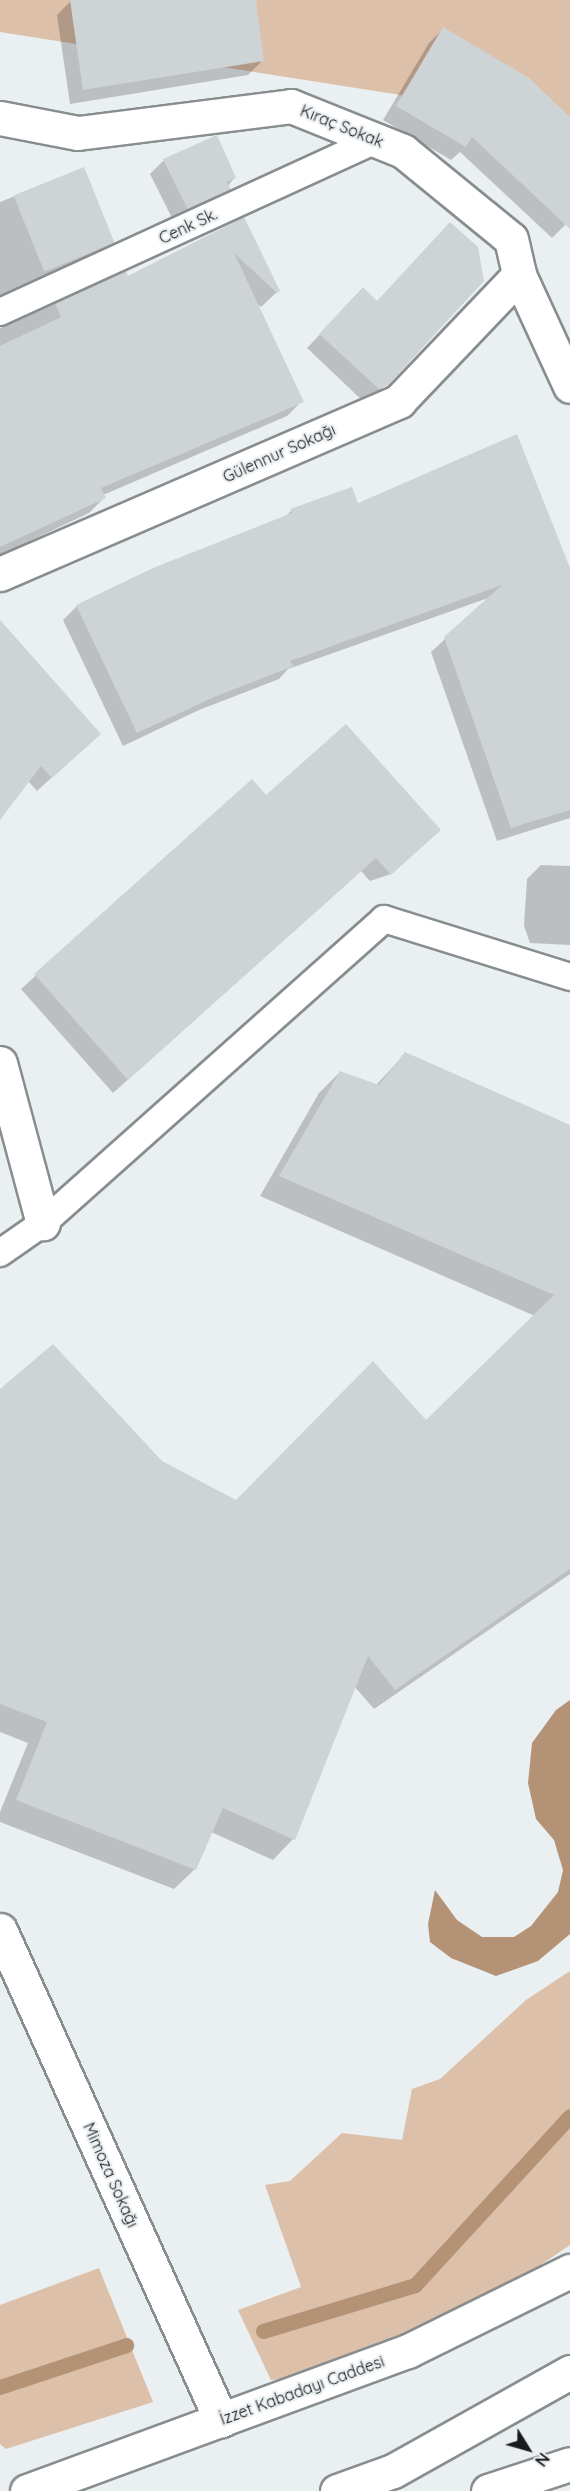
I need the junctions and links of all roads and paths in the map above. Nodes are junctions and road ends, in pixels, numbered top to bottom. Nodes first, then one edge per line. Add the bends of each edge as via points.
1 (0, 118) edge
2 (376, 140) junction
3 (519, 275) junction
4 (0, 312) edge
5 (570, 386) edge
6 (0, 574) edge
7 (570, 977) edge
8 (0, 1063) edge
9 (43, 1223) junction
10 (0, 1253) edge
11 (0, 1930) edge
12 (570, 2271) edge
13 (570, 2372) edge
14 (221, 2420) junction
15 (570, 2464) edge
16 (27, 2491) edge
17 (337, 2491) edge
18 (488, 2491) edge

1 - 2 main road, Kıraç Sokak via 78,134 291,106
2 - 3 main road, Kıraç Sokak via 403,151 511,239
2 - 4 lane, Cenk Sk.
3 - 5 main road, Kıraç Sokak
3 - 6 main road, Gülennur Sokağı via 399,401
7 - 9 lane via 384,919
8 - 9 main road
9 - 10 lane
11 - 14 main road, Mimoza Sokağı
12 - 14 main road, İzzet Kabadayı Caddesi via 408,2351
13 - 17 main road via 393,2471
14 - 16 main road, İzzet Kabadayı Caddesi
15 - 18 main road

